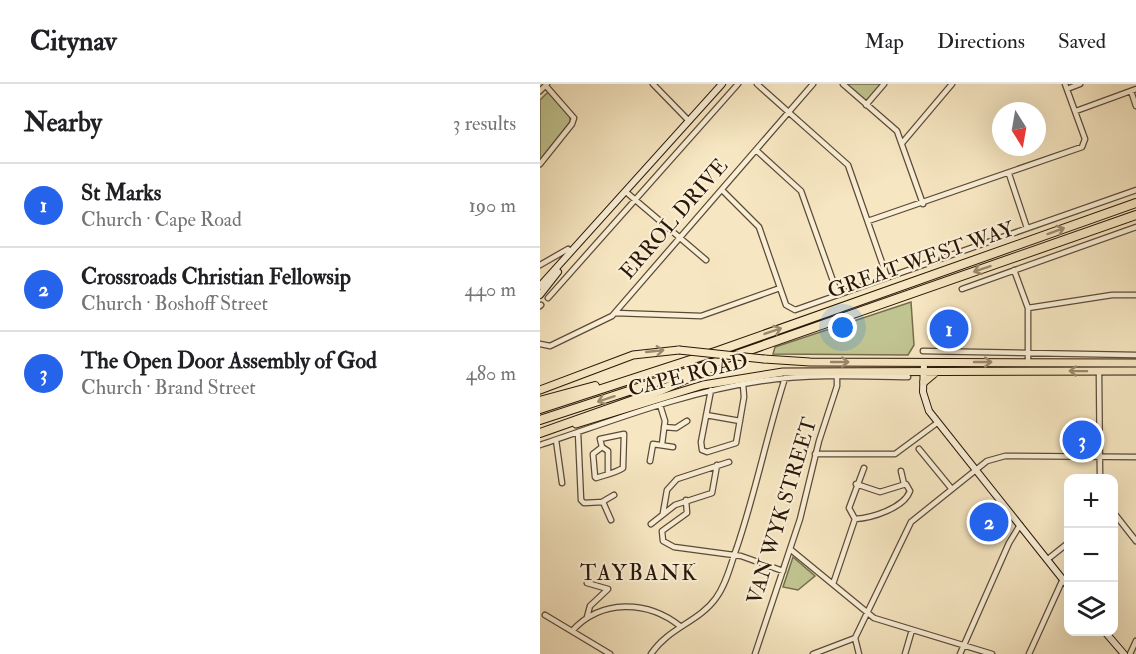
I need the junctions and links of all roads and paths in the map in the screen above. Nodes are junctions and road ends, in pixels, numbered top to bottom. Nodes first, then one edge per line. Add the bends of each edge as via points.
1 (653, 84) edge
2 (720, 84) edge
3 (738, 84) edge
4 (757, 84) edge
5 (813, 84) edge
6 (843, 84) edge
7 (884, 84) edge
8 (952, 84) edge
9 (1080, 84) edge
10 (547, 85) edge
11 (1066, 86) edge
12 (1133, 90) edge
13 (540, 91) edge
14 (866, 105) junction
15 (1136, 106) edge
16 (1076, 111) junction
17 (789, 113) junction
18 (688, 120) junction
19 (903, 142) junction
20 (756, 150) junction
21 (540, 164) edge
22 (1009, 174) junction
23 (722, 190) junction
24 (1136, 190) edge
25 (626, 192) junction
26 (636, 200) junction
27 (1136, 203) edge
28 (923, 204) junction
29 (1136, 215) edge
30 (868, 221) junction
31 (1136, 227) edge
32 (1027, 228) junction
33 (679, 238) junction
34 (569, 251) junction
35 (706, 260) dead end
36 (540, 265) edge
37 (1014, 270) junction
38 (887, 277) junction
39 (540, 286) edge
40 (780, 288) junction
41 (962, 289) dead end
42 (540, 295) edge
43 (838, 295) junction
44 (1136, 295) edge
45 (548, 298) dead end
46 (1028, 308) junction
47 (615, 313) junction
48 (540, 344) edge
49 (754, 349) junction
50 (718, 351) junction
51 (922, 351) dead end
52 (1028, 352) junction
53 (1136, 355) edge
54 (924, 362) junction
55 (1028, 362) junction
56 (1136, 363) edge
57 (914, 370) junction
58 (924, 370) junction
59 (941, 370) junction
60 (1100, 372) junction
61 (1136, 372) edge
62 (837, 376) junction
63 (908, 376) dead end
64 (785, 378) junction
65 (923, 383) junction
66 (743, 384) junction
67 (540, 390) edge
68 (711, 390) junction
69 (540, 401) edge
70 (660, 405) junction
71 (540, 409) edge
72 (706, 415) junction
73 (540, 420) edge
74 (687, 421) dead end
75 (740, 421) junction
76 (937, 423) junction
77 (596, 426) junction
78 (664, 427) junction
79 (578, 432) junction
80 (540, 434) edge
81 (600, 439) junction
82 (556, 440) junction
83 (662, 444) junction
84 (540, 445) edge
85 (602, 447) junction
86 (673, 447) dead end
87 (920, 449) dead end
88 (815, 454) junction
89 (1100, 457) junction
90 (1136, 457) edge
91 (650, 461) dead end
92 (729, 462) dead end
93 (717, 465) junction
94 (864, 468) dead end
95 (975, 469) junction
96 (901, 471) dead end
97 (608, 474) junction
98 (1100, 474) edge
99 (562, 483) dead end
100 (856, 484) junction
101 (904, 484) junction
102 (951, 488) junction
103 (614, 495) dead end
104 (686, 500) junction
105 (602, 502) junction
106 (663, 513) junction
107 (855, 519) junction
108 (1118, 519) edge
109 (611, 520) dead end
110 (651, 524) dead end
111 (1020, 525) junction
112 (1136, 541) edge
113 (1064, 546) edge
114 (790, 549) junction
115 (734, 555) junction
116 (1048, 559) junction
117 (783, 571) junction
118 (1063, 579) junction
119 (1065, 582) edge
120 (587, 583) dead end
121 (833, 584) junction
122 (545, 615) dead end
123 (868, 615) junction
124 (587, 617) junction
125 (680, 626) junction
126 (912, 630) junction
127 (572, 631) junction
128 (1108, 636) edge
129 (855, 638) junction
130 (1136, 640) edge
131 (964, 645) junction
132 (610, 654) edge
133 (651, 654) edge
134 (755, 654) edge
135 (813, 654) edge
136 (859, 654) edge
137 (904, 654) edge
138 (960, 654) edge
139 (992, 654) edge
140 (1029, 654) edge
141 (1124, 654) edge
142 (1130, 654) edge

1 - 18 street
2 - 18 main road
3 - 26 street
4 - 17 street
5 - 17 street, ERROL DRIVE
6 - 14 street
7 - 14 street
8 - 19 street
9 - 11 street
10 - 13 street
10 - 21 street via 574,118
11 - 16 street
12 - 15 street
12 - 16 street
14 - 19 street via 891,125
16 - 22 street via 1085,139 1082,147
17 - 20 street, ERROL DRIVE
17 - 30 street via 848,165
18 - 25 main road
19 - 28 street
20 - 23 street, ERROL DRIVE
20 - 43 street via 801,191
22 - 28 street
22 - 32 street
23 - 33 street, ERROL DRIVE
23 - 40 street via 758,224
24 - 32 street, GREAT WEST WAY
25 - 26 street
25 - 34 main road
26 - 33 street
26 - 45 street
50 -> 27 highway, GREAT WEST WAY
28 - 30 street
29 -> 49 highway, GREAT WEST WAY
30 - 38 street
31 - 37 street, GREAT WEST WAY
32 - 38 street, GREAT WEST WAY
33 - 35 street
33 - 47 street, ERROL DRIVE
34 - 36 street
34 - 39 main road
34 - 42 main road
37 - 41 street, GREAT WEST WAY
37 - 46 street
38 - 43 street, GREAT WEST WAY
40 - 43 street, GREAT WEST WAY via 790,309
40 - 47 street via 701,316
44 - 46 street
46 - 52 street
47 - 48 street, ERROL DRIVE via 552,345
49 -> 73 highway
49 - 80 highway via 659,391
50 - 69 highway
50 - 71 highway
51 - 52 street
52 - 53 street
52 - 55 street
54 -> 55 main road, CAPE ROAD
54 - 58 main road
67 -> 54 main road, CAPE ROAD, bridge via 633,355 679,350 764,359
55 - 56 main road, CAPE ROAD
57 - 58 main road, CAPE ROAD
57 - 65 main road
57 - 80 main road, CAPE ROAD via 803,370 732,378
58 - 59 main road, CAPE ROAD
58 - 65 main road
60 -> 59 main road, CAPE ROAD
59 - 65 main road
60 - 61 main road, CAPE ROAD
60 - 89 street
62 - 63 street
62 - 64 street
62 - 88 street, VAN WYK STREET
64 - 66 street
64 - 115 street
65 - 76 main road via 926,406
66 - 68 street
66 - 75 street
68 - 70 street
68 - 72 street
70 - 77 street
70 - 78 street
72 - 75 street
72 - 75 street via 701,448 706,453 736,444
74 - 78 street via 676,428
76 - 88 street via 895,454
76 - 95 main road
77 - 79 street
77 - 81 street
78 - 83 street
79 - 82 street
79 - 105 street via 581,500
81 - 85 street
81 - 97 street via 618,433 624,436 623,467
82 - 84 street
82 - 99 street
83 - 86 street
83 - 91 street via 652,446
85 - 97 street via 608,451
85 - 97 street via 592,454 593,475
87 - 102 street
88 - 114 street, VAN WYK STREET via 805,504
89 - 90 street
89 - 95 street via 997,457
89 - 98 street
92 - 93 street
93 - 104 street via 712,493
93 - 106 street via 674,482 667,490
94 - 100 street
95 - 102 street
95 - 111 main road
96 - 101 street
100 - 101 street via 880,492
100 - 107 street via 849,508
101 - 107 street via 910,493 903,501
102 - 123 street via 908,526
103 - 105 street
104 - 106 street
104 - 115 street via 687,513 661,533 663,541 674,547
105 - 109 street
106 - 110 street
107 - 121 street
108 - 112 street
111 - 116 main road
111 - 131 street
113 - 116 street
114 - 117 street, VAN WYK STREET
114 - 121 street
115 - 117 street
115 - 125 street via 716,599
116 - 118 main road
117 - 134 street, VAN WYK STREET
118 - 119 main road
118 - 140 street
120 - 124 street via 608,589 590,606
121 - 123 street
122 - 127 street
123 - 126 street
123 - 129 street
124 - 125 street via 628,605 663,614
124 - 127 street
125 - 133 street via 663,638
126 - 131 street
126 - 137 street
127 - 132 street
128 - 141 main road
129 - 135 street
129 - 136 street
130 - 142 street
131 - 138 street
131 - 139 street

